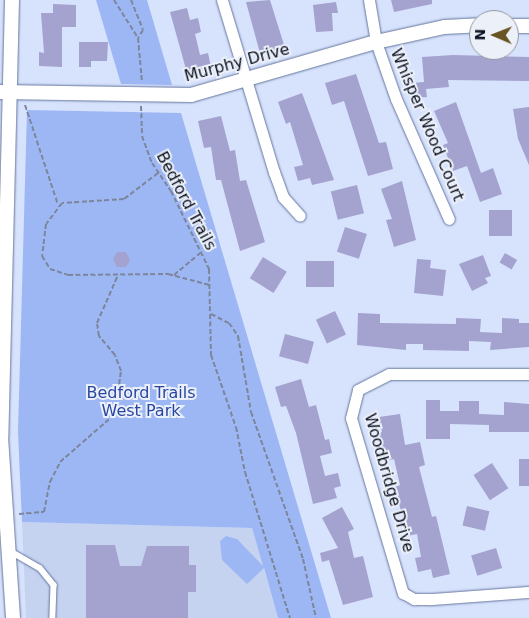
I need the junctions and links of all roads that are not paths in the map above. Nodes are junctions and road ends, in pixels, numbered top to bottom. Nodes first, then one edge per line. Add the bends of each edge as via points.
1 (12, 0) edge
2 (222, 0) edge
3 (369, 0) edge
4 (469, 26) edge
5 (376, 42) junction
6 (246, 80) junction
7 (5, 92) edge
8 (300, 216) dead end
9 (449, 219) dead end
10 (2, 356) edge
11 (529, 374) edge
12 (10, 551) junction
13 (6, 567) edge
14 (529, 592) edge
15 (13, 618) edge
16 (53, 618) edge

1 - 7 street
2 - 6 street
3 - 5 street, Whisper Wood Court
4 - 5 street, Murphy Drive via 444,27
5 - 6 street, Murphy Drive
5 - 9 street, Whisper Wood Court via 396,99
6 - 7 street, Murphy Drive via 191,95
6 - 8 street via 283,197
7 - 10 street
10 - 12 street via 1,437
11 - 14 street, Woodbridge Drive via 389,374 366,383 354,398 351,418 403,593 419,599
12 - 13 street
12 - 16 lane via 40,568 54,585
13 - 15 street

